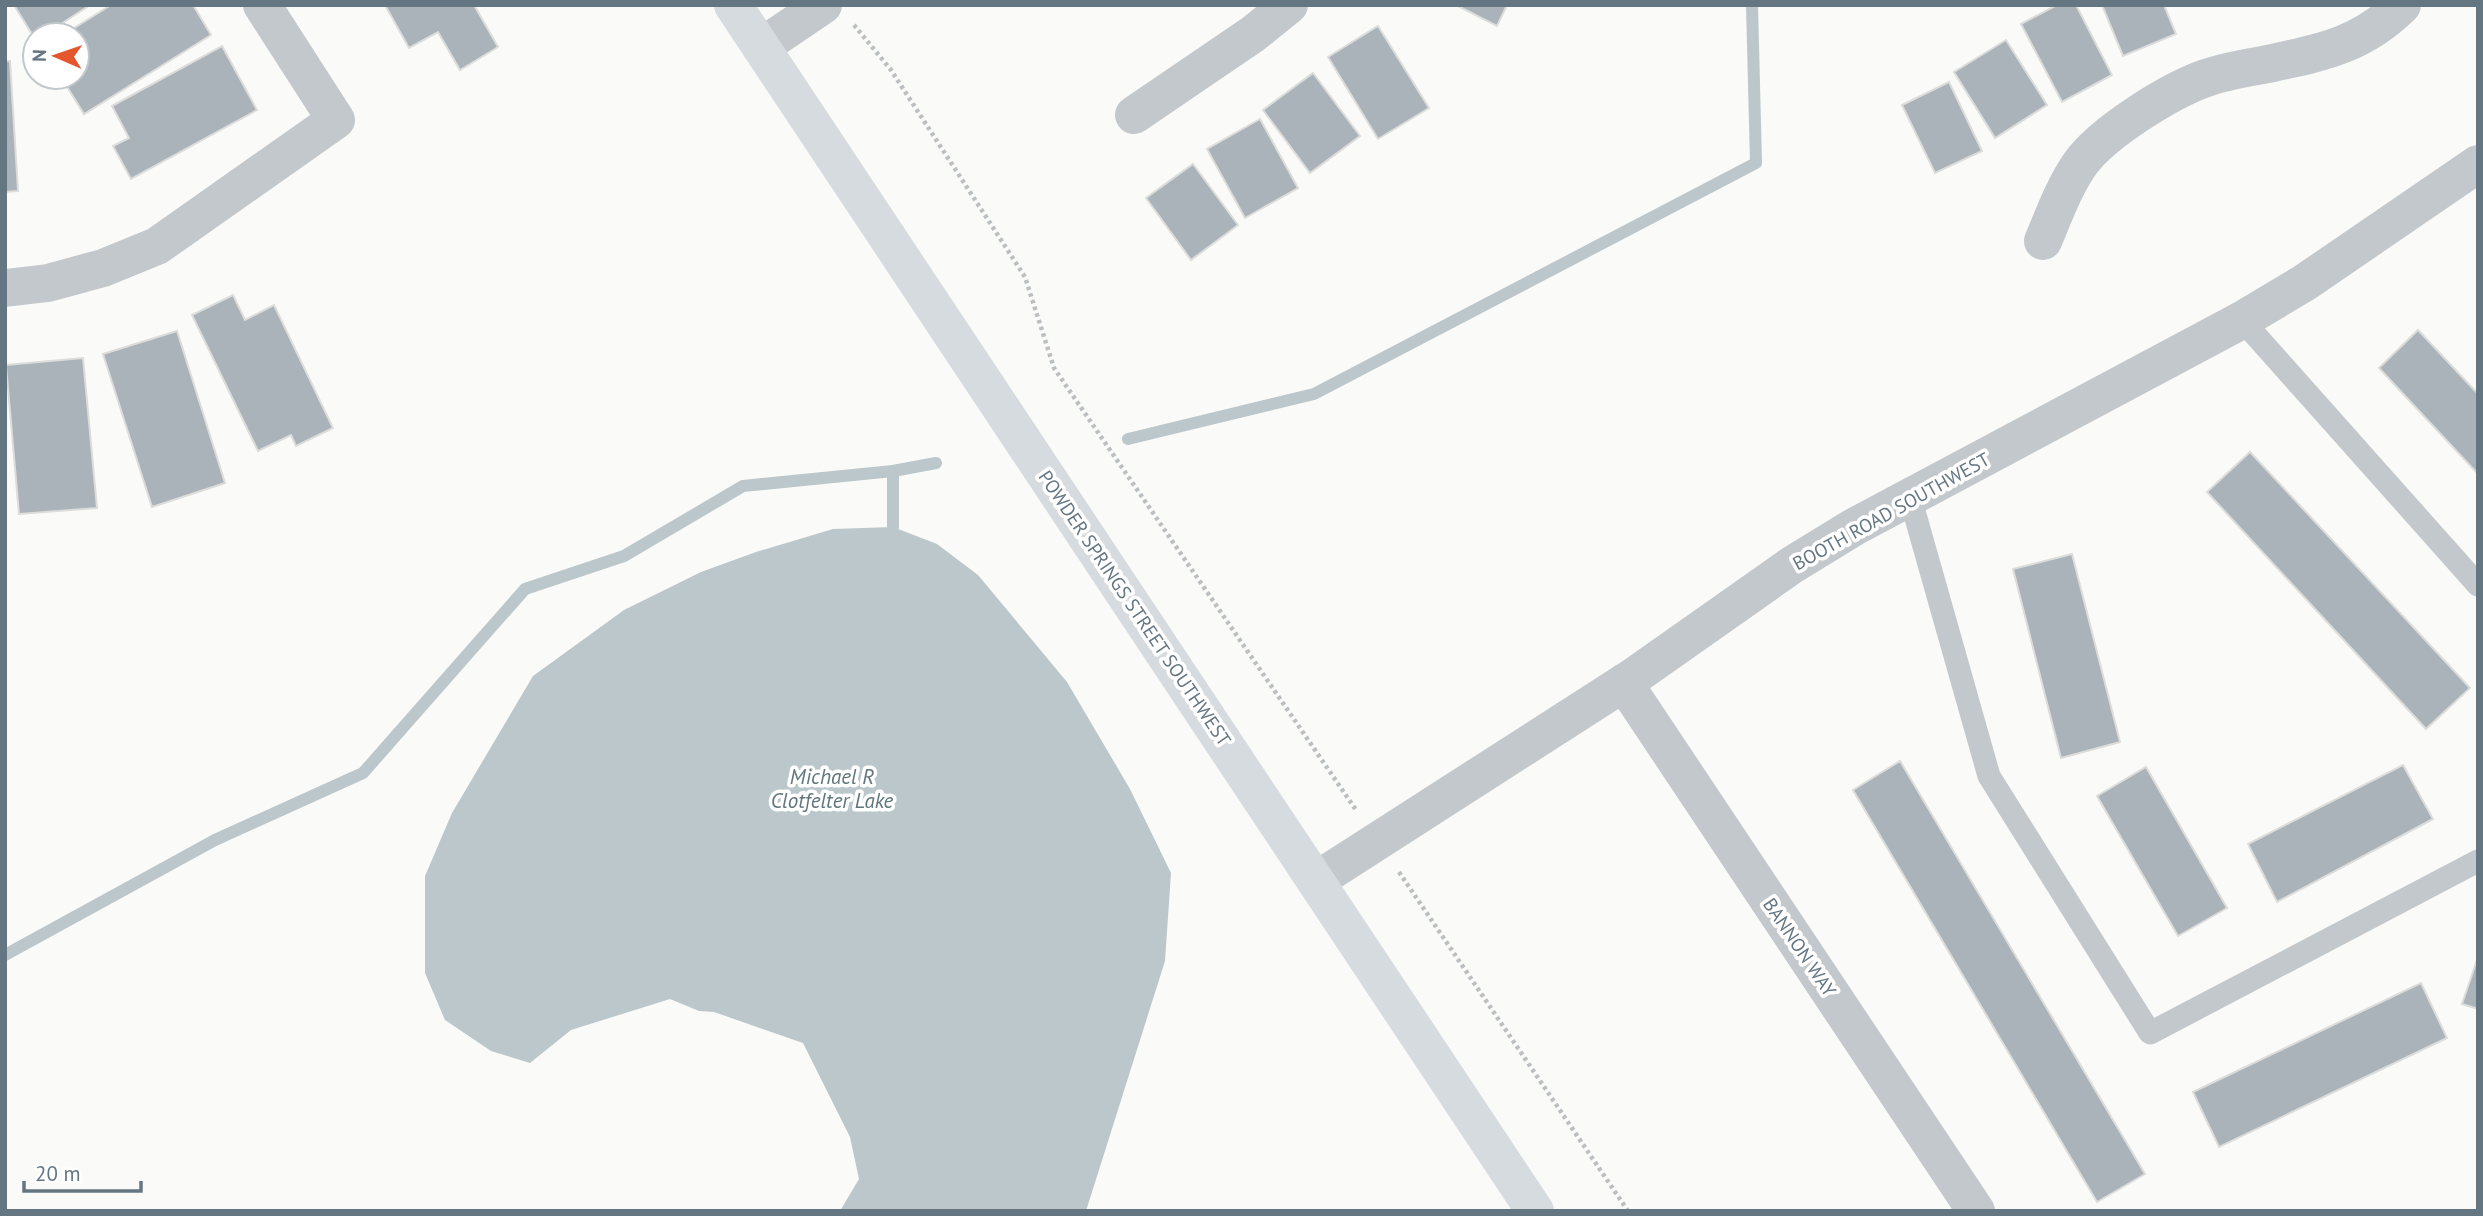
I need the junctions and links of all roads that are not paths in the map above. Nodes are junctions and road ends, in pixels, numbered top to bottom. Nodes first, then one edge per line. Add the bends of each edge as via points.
1 (262, 5) edge
2 (733, 5) edge
3 (1289, 5) edge
4 (2402, 5) edge
5 (835, 11) edge
6 (761, 47) junction
7 (1134, 116) dead end
8 (2478, 164) edge
9 (2043, 241) dead end
10 (5, 288) edge
11 (2242, 320) junction
12 (1910, 497) junction
13 (2478, 585) edge
14 (1624, 683) junction
15 (2478, 862) edge
16 (1317, 880) junction
17 (1535, 1211) edge
18 (1976, 1211) edge

1 - 10 street via 336,120 157,246 103,268 48,283
2 - 6 main road, POWDER SPRINGS STREET SOUTHWEST
3 - 7 street
4 - 9 street via 2341,47 2205,78 2120,127 2079,165
5 - 6 street
6 - 16 main road, POWDER SPRINGS STREET SOUTHWEST
8 - 11 street, BOOTH ROAD SOUTHWEST
11 - 12 street, BOOTH ROAD SOUTHWEST
11 - 13 lane
12 - 14 street, BOOTH ROAD SOUTHWEST via 1792,565
12 - 15 lane via 1989,776 2150,1033
14 - 16 street, BOOTH ROAD SOUTHWEST
14 - 18 street, BANNON WAY
16 - 17 main road, POWDER SPRINGS STREET SOUTHWEST

